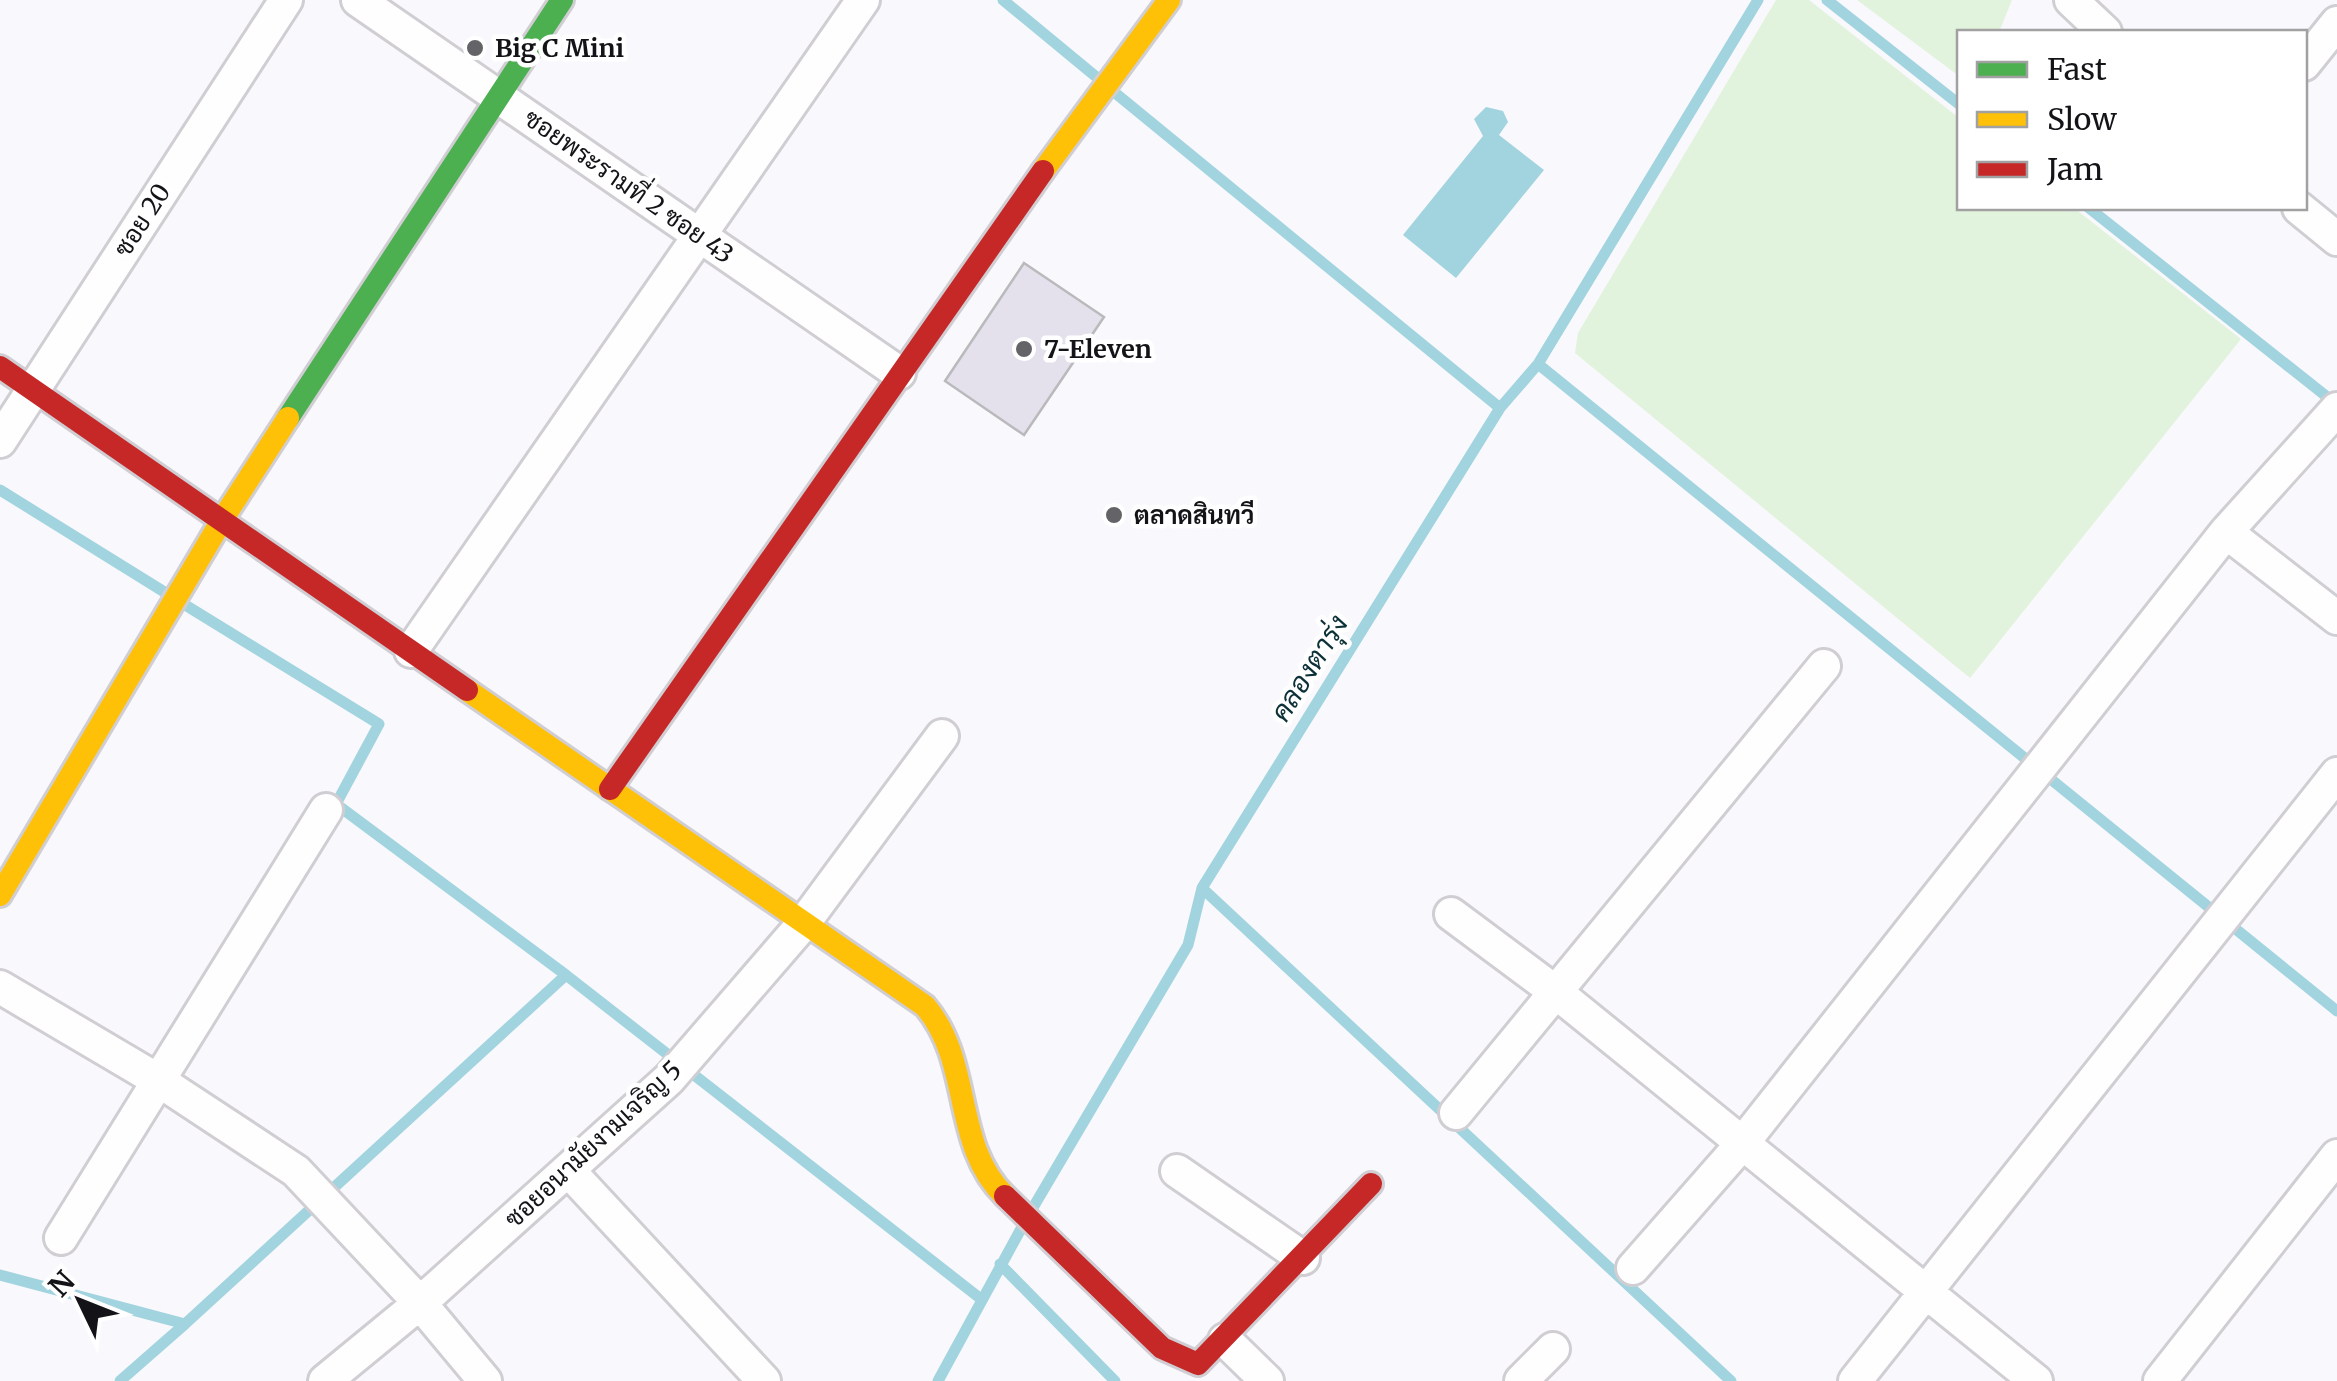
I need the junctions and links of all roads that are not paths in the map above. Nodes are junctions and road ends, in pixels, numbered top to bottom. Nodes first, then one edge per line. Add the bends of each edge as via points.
1 (286, 0) edge
2 (358, 0) edge
3 (562, 0) edge
4 (863, 0) edge
5 (1168, 0) edge
6 (2071, 0) edge
7 (2337, 23) edge
8 (2103, 30) edge
9 (2307, 60) edge
10 (500, 98) junction
11 (2301, 210) edge
12 (700, 236) junction
13 (2337, 239) edge
14 (0, 367) edge
15 (899, 373) junction
16 (31, 389) junction
17 (2334, 413) edge
18 (0, 441) edge
19 (222, 520) junction
20 (2226, 532) junction
21 (2337, 618) edge
22 (412, 651) junction
23 (1824, 666) dead end
24 (942, 736) dead end
25 (2337, 774) edge
26 (610, 788) junction
27 (326, 810) dead end
28 (0, 895) edge
29 (1451, 914) dead end
30 (803, 924) junction
31 (0, 986) edge
32 (1556, 993) junction
33 (161, 1082) junction
34 (1456, 1113) dead end
35 (1741, 1145) junction
36 (2337, 1156) edge
37 (568, 1170) junction
38 (1176, 1170) dead end
39 (1372, 1184) dead end
40 (61, 1238) dead end
41 (1303, 1258) junction
42 (1633, 1268) dead end
43 (1927, 1293) junction
44 (420, 1304) junction
45 (1226, 1340) junction
46 (1553, 1349) dead end
47 (325, 1381) edge
48 (485, 1381) edge
49 (764, 1381) edge
50 (1267, 1381) edge
51 (1521, 1381) edge
52 (1854, 1381) edge
53 (2036, 1381) edge
54 (2160, 1381) edge

1 - 16 street, ซอย 20
2 - 10 street, ซอยพระรามที่ 2 ซอย 43
3 - 10 street
4 - 12 street
5 - 15 street
6 - 8 street
7 - 9 street
10 - 12 street, ซอยพระรามที่ 2 ซอย 43
10 - 19 street
11 - 13 street
12 - 15 street, ซอยพระรามที่ 2 ซอย 43
12 - 22 street
14 - 16 street
15 - 26 street
16 - 18 street, ซอย 20
16 - 19 street
17 - 20 street
19 - 22 street
19 - 28 street
20 - 21 street
20 - 35 street
22 - 26 street
23 - 32 street
24 - 30 street, ซอยอนามัยงามเจริญ 5
25 - 43 street
26 - 30 street
27 - 33 street
29 - 32 street
30 - 37 street, ซอยอนามัยงามเจริญ 5 via 669,1079
30 - 45 street via 936,1017 952,1046 976,1158 996,1191 1162,1348 1198,1364
31 - 33 street
32 - 34 street
32 - 35 street
33 - 40 street
33 - 44 street via 296,1170
35 - 42 street
35 - 43 street
36 - 54 street
37 - 44 street, ซอยอนามัยงามเจริญ 5
37 - 49 street
38 - 41 street
39 - 41 street
41 - 45 street
43 - 52 street
43 - 53 street
44 - 47 street, ซอยอนามัยงามเจริญ 5
44 - 48 street
45 - 50 street
46 - 51 street

